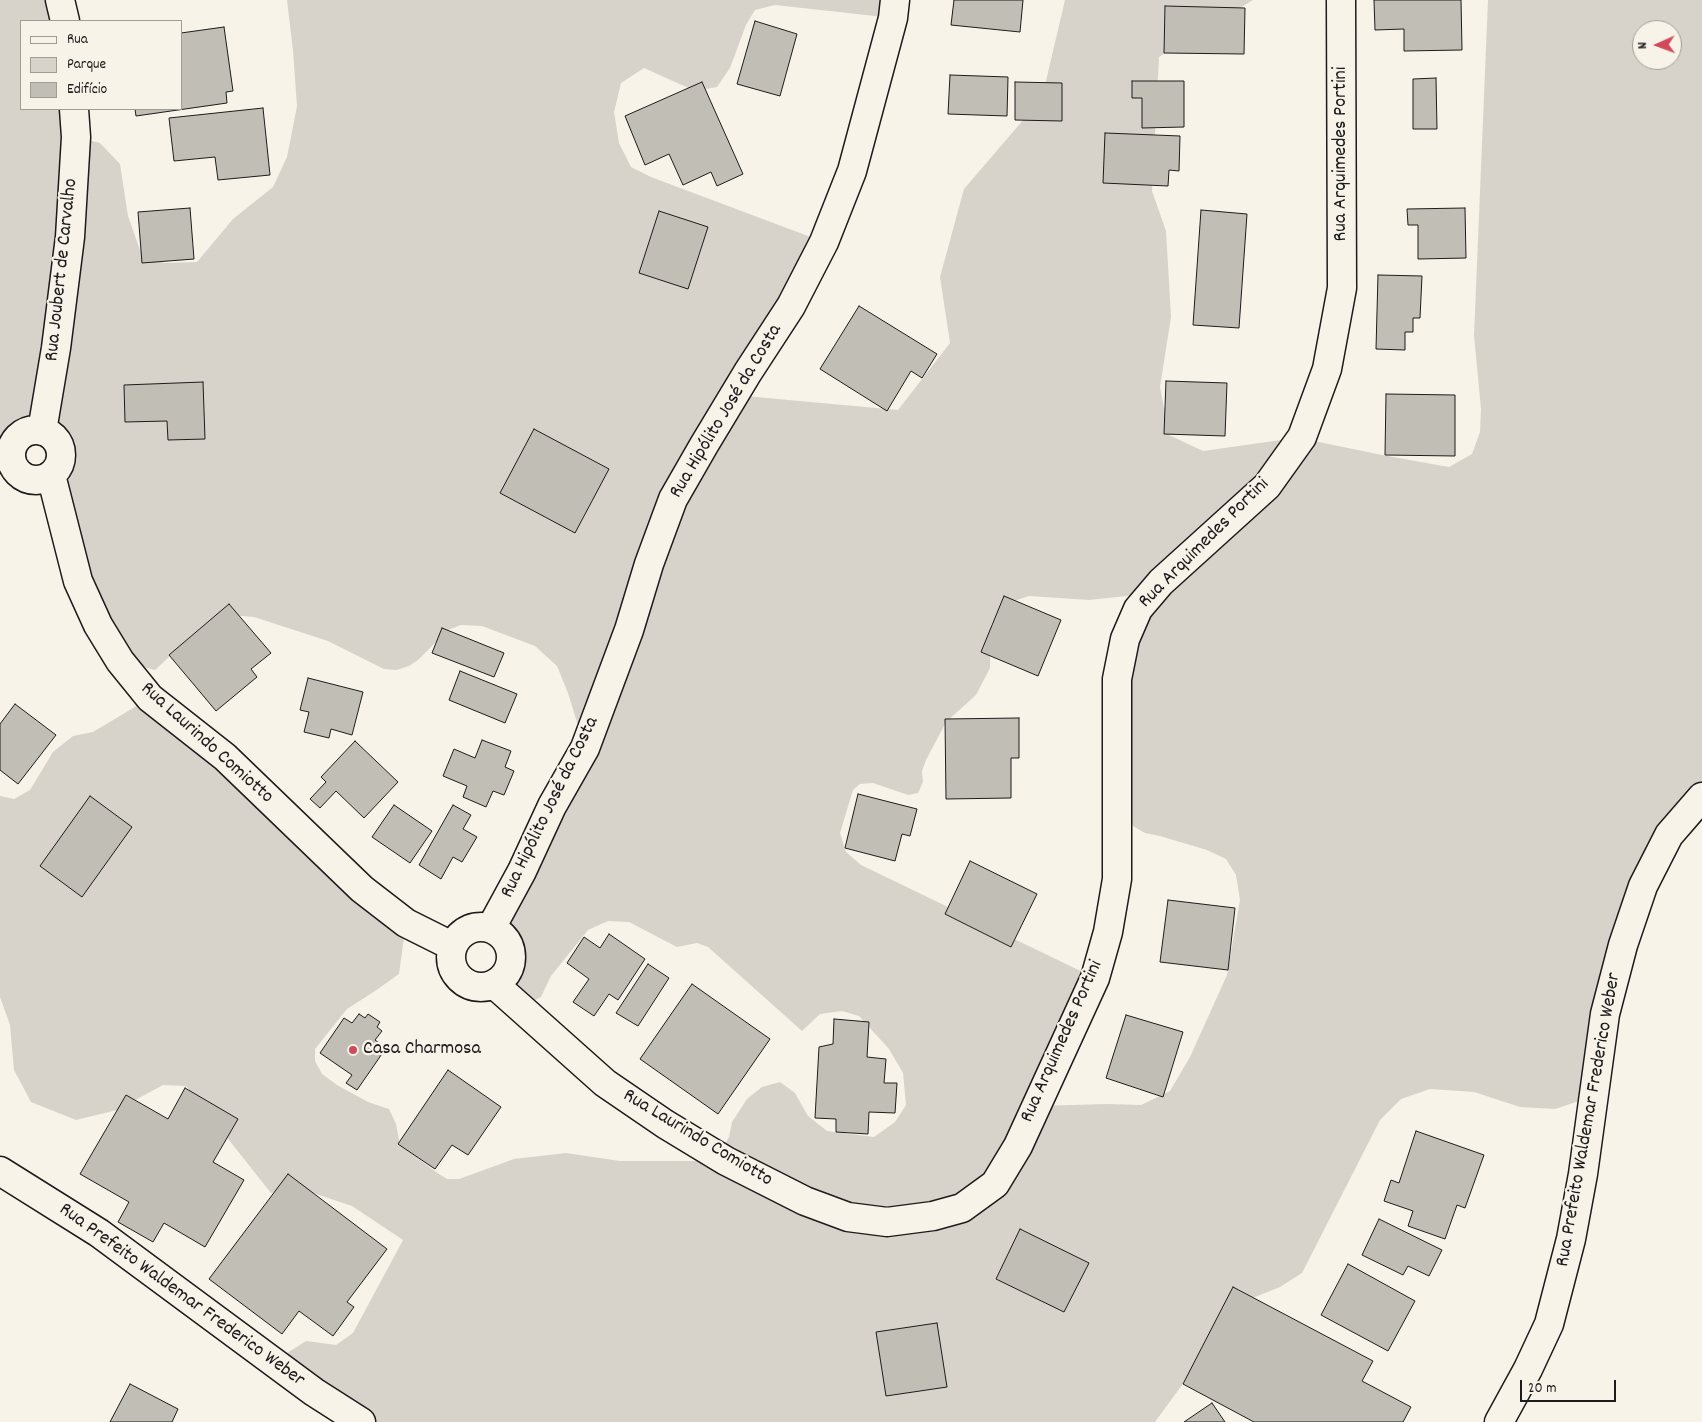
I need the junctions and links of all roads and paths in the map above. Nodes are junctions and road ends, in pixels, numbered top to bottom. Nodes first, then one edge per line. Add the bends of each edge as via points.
1 (60, 0) edge
2 (895, 0) edge
3 (1341, 0) edge
4 (65, 20) edge
5 (74, 110) edge
6 (42, 431) junction
7 (5, 453) edge
8 (51, 475) junction
9 (1702, 797) edge
10 (491, 928) junction
11 (452, 946) junction
12 (494, 984) junction
13 (0, 1171) edge
14 (933, 1216) joint
15 (361, 1422) edge
16 (1499, 1422) edge

1 - 4 street
2 - 10 street, Rua Hipólito José da Costa via 894,18 852,171 824,242 791,306 673,499 585,748
3 - 14 street, Rua Arquimedes Portini via 1342,288 1327,368 1302,437 1267,486 1161,582 1138,609 1124,638 1117,678 1117,879 1108,932 1095,978 1018,1146 995,1184 962,1208
5 - 6 street, Rua Joubert de Carvalho via 76,137 70,238
6 - 7 street via 20,435
6 - 8 street via 52,436 61,455
7 - 8 street via 16,470 30,479 41,480
8 - 11 street, Rua Laurindo Comiotto via 78,582 98,625 120,661 150,698 224,757 362,889 406,923
9 - 16 street, Rua Prefeito Waldemar Frederico Weber via 1669,835 1643,886 1623,945 1605,1014 1571,1239 1549,1324
10 - 11 street via 479,926 468,929
10 - 12 street via 502,934 512,955 504,977
11 - 12 street via 450,958 460,979 482,988
12 - 14 street, Rua Laurindo Comiotto via 605,1083 726,1161 805,1201 848,1218 888,1222
13 - 15 street, Rua Prefeito Waldemar Frederico Weber via 99,1233 314,1392

